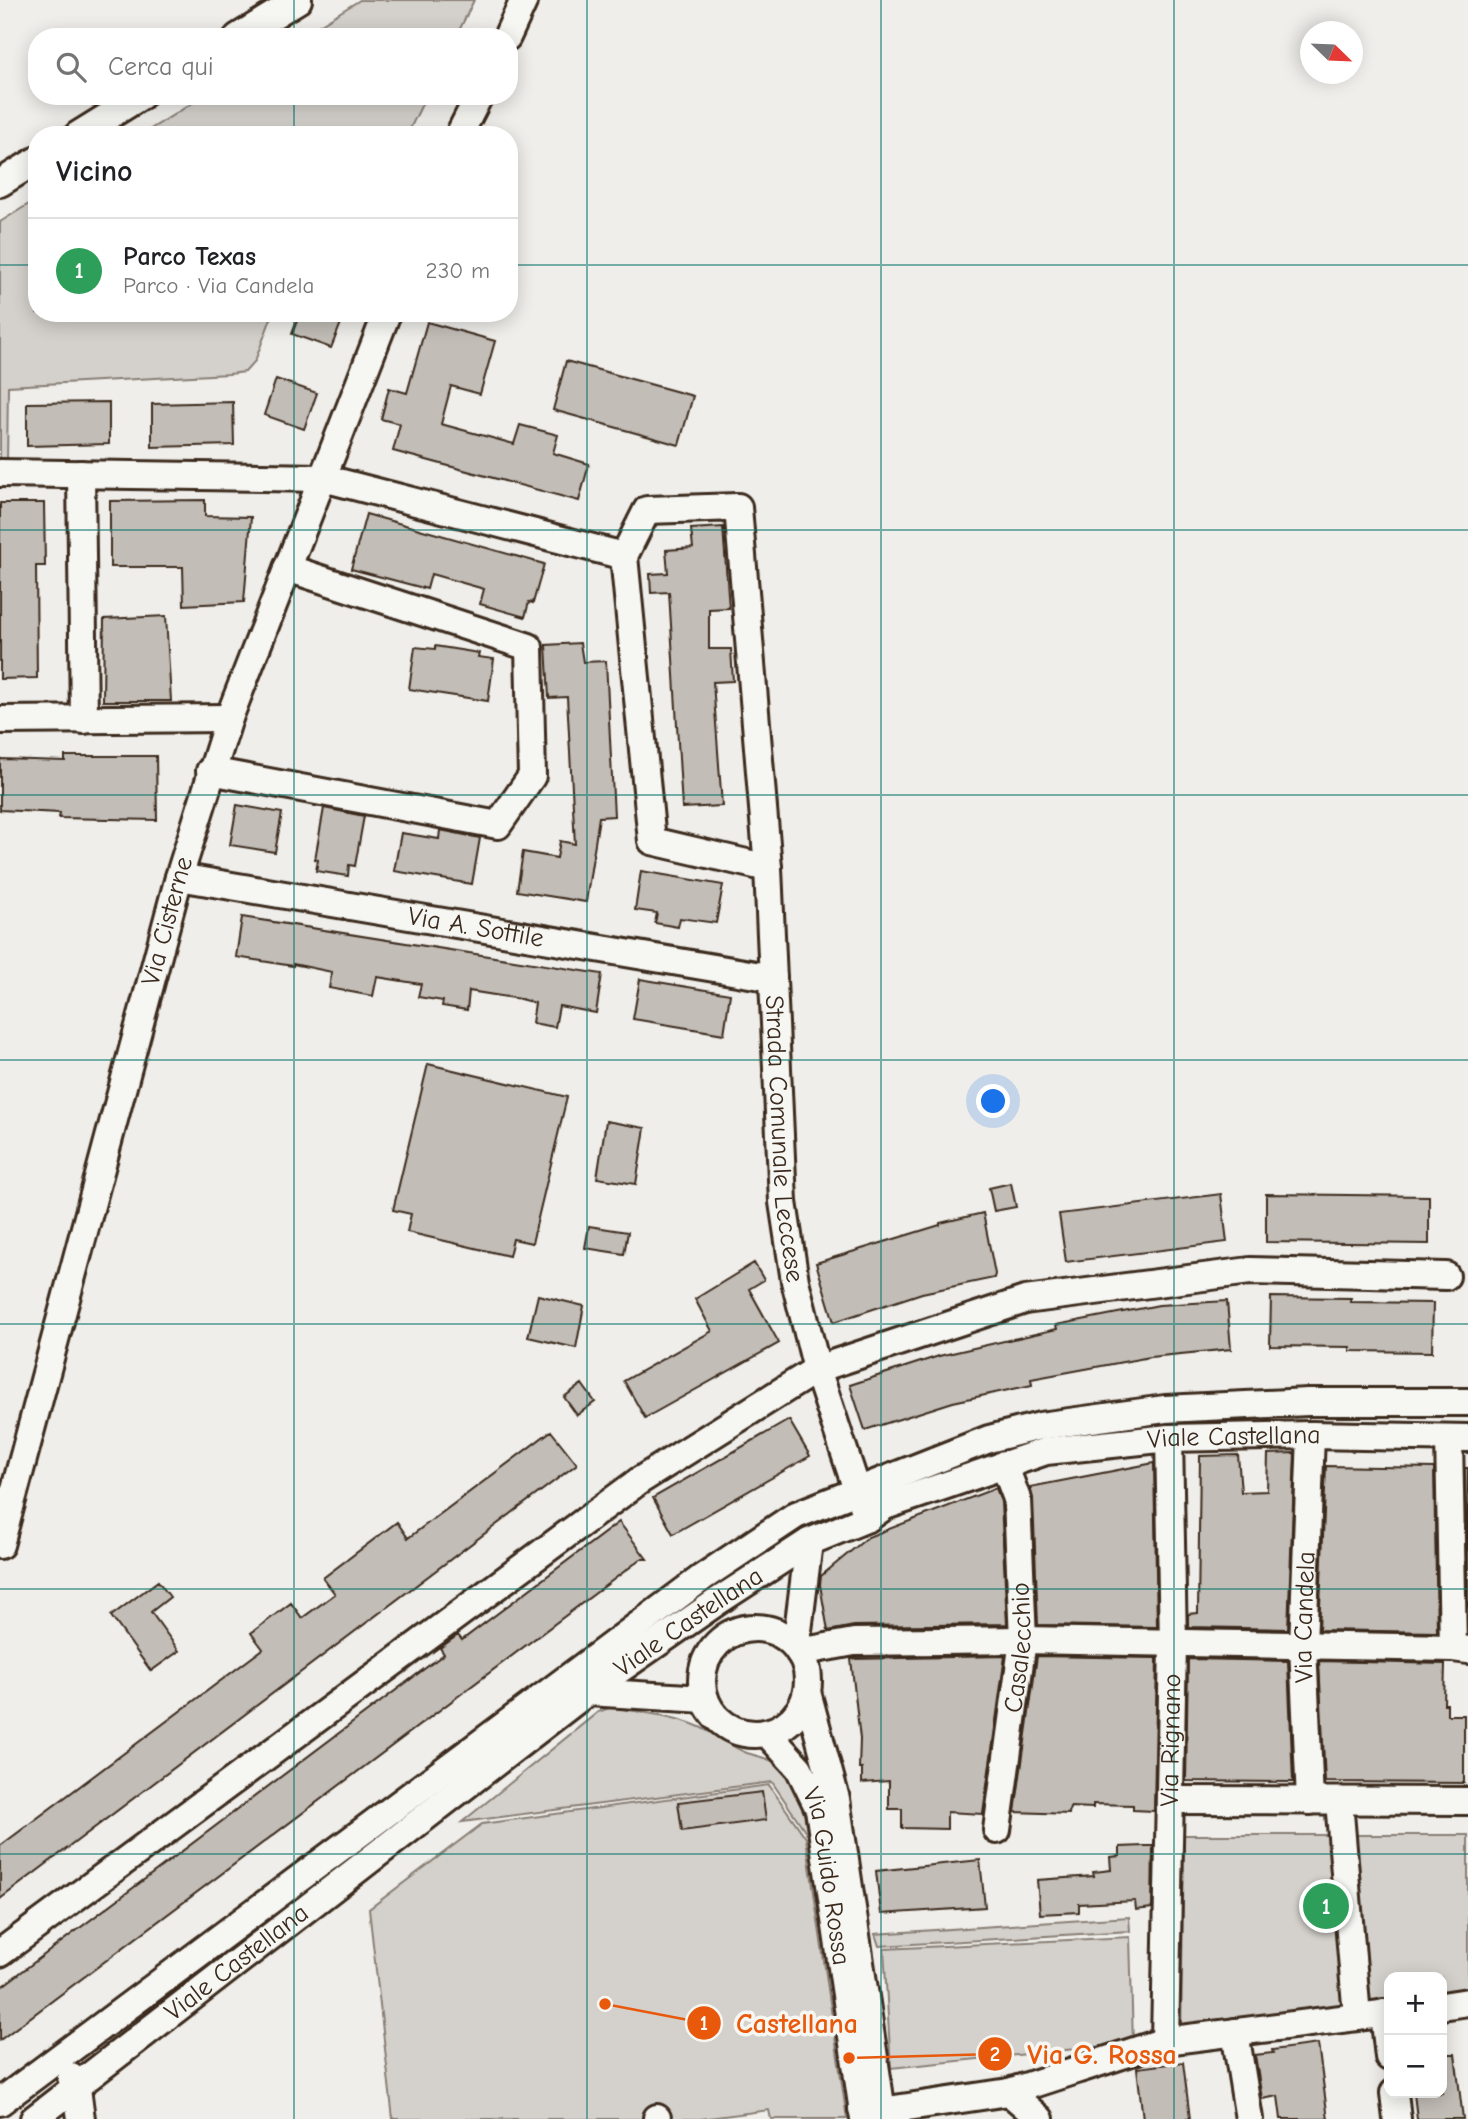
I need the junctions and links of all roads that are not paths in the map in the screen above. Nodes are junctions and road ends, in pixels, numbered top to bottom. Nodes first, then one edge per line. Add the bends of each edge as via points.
1 (298, 0) edge
2 (524, 0) edge
3 (253, 28) edge
4 (511, 28) edge
5 (126, 105) edge
6 (475, 105) edge
7 (93, 126) edge
8 (464, 126) edge
9 (28, 166) edge
10 (0, 183) edge
11 (384, 322) edge
12 (0, 473) edge
13 (81, 474) junction
14 (323, 478) junction
15 (624, 556) junction
16 (287, 568) junction
17 (229, 718) junction
18 (0, 720) edge
19 (84, 720) junction
20 (211, 771) junction
21 (768, 868) junction
22 (179, 877) junction
23 (773, 978) junction
24 (1446, 1276) dead end
25 (817, 1369) junction
26 (1468, 1402) edge
27 (1311, 1435) junction
28 (1169, 1438) junction
29 (1459, 1438) edge
30 (1004, 1464) junction
31 (857, 1490) junction
32 (868, 1518) junction
33 (809, 1542) junction
34 (0, 1545) edge
35 (703, 1577) junction
36 (718, 1601) junction
37 (727, 1636) junction
38 (1023, 1640) junction
39 (1173, 1644) junction
40 (1303, 1646) junction
41 (797, 1649) junction
42 (1460, 1649) edge
43 (587, 1692) junction
44 (807, 1692) junction
45 (705, 1699) junction
46 (767, 1733) junction
47 (1170, 1800) junction
48 (1310, 1801) junction
49 (1339, 1801) junction
50 (1468, 1801) edge
51 (997, 1830) dead end
52 (0, 1953) edge
53 (1468, 2002) edge
54 (1447, 2005) edge
55 (1384, 2013) edge
56 (1357, 2017) junction
57 (1235, 2032) junction
58 (1165, 2041) junction
59 (60, 2056) junction
60 (77, 2088) junction
61 (1009, 2092) junction
62 (1395, 2098) edge
63 (0, 2102) edge
64 (872, 2115) edge
65 (34, 2119) edge
66 (81, 2119) edge
67 (1040, 2119) edge
68 (1249, 2119) edge
69 (1397, 2119) edge

1 - 3 street
2 - 4 street
5 - 7 street
6 - 8 street
9 - 10 street
11 - 14 street, Via Cisterne
12 - 13 street
13 - 14 street
13 - 19 street
14 - 15 street
14 - 16 street, Via Cisterne
15 - 21 street via 652,841
15 - 21 street, Strada Comunale Leccese via 647,510 738,507
16 - 17 street, Via Cisterne
16 - 20 street via 529,647 532,776 498,825
17 - 19 street
17 - 20 street, Via Cisterne
18 - 19 street
20 - 22 street, Via Cisterne
21 - 23 street, Strada Comunale Leccese
22 - 23 street, Via A. Sottile
22 - 34 street, Via Cisterne
23 - 25 street, Strada Comunale Leccese via 783,1202 795,1281
24 - 25 street via 1250,1271 1026,1300
25 - 31 street, Strada Comunale Leccese
25 - 52 street via 639,1481
26 - 31 street via 1308,1402 1165,1409 1040,1426 989,1439
27 - 28 street, Viale Castellana
27 - 29 street, Viale Castellana
27 - 40 street, Via Candela
28 - 30 street, Viale Castellana via 1046,1451
28 - 39 street, Via Rignano
29 - 42 street
30 - 32 street, Viale Castellana via 885,1506
30 - 38 street, Casalecchio via 1017,1499
31 - 32 street, Strada Comunale Leccese
31 - 35 street via 796,1515
32 - 33 street, Viale Castellana
33 - 36 street, Viale Castellana
33 - 41 street
35 - 36 street
35 - 59 street
36 - 37 street
36 - 43 street, Viale Castellana
37 - 41 street via 741,1630 771,1630
37 - 45 street via 707,1657 702,1671
38 - 39 street
38 - 41 street via 854,1642
38 - 51 street, Casalecchio
39 - 40 street
39 - 47 street, Via Rignano
40 - 42 street
40 - 48 street, Via Candela
41 - 44 street via 808,1676
43 - 45 street
43 - 60 street, Viale Castellana
44 - 46 street via 793,1719
44 - 64 street via 836,1799
45 - 46 street via 718,1719 737,1732
46 - 64 street, Via Guido Rossa via 799,1768 819,1809
47 - 48 street
47 - 58 street, Via Rignano
48 - 49 street
49 - 50 street
49 - 56 street
53 - 54 street
55 - 56 street
56 - 57 street
57 - 58 street
57 - 68 street
58 - 61 street
59 - 60 street
59 - 63 street
60 - 65 street, Viale Castellana
60 - 66 street
61 - 64 street
61 - 67 street
62 - 69 street

